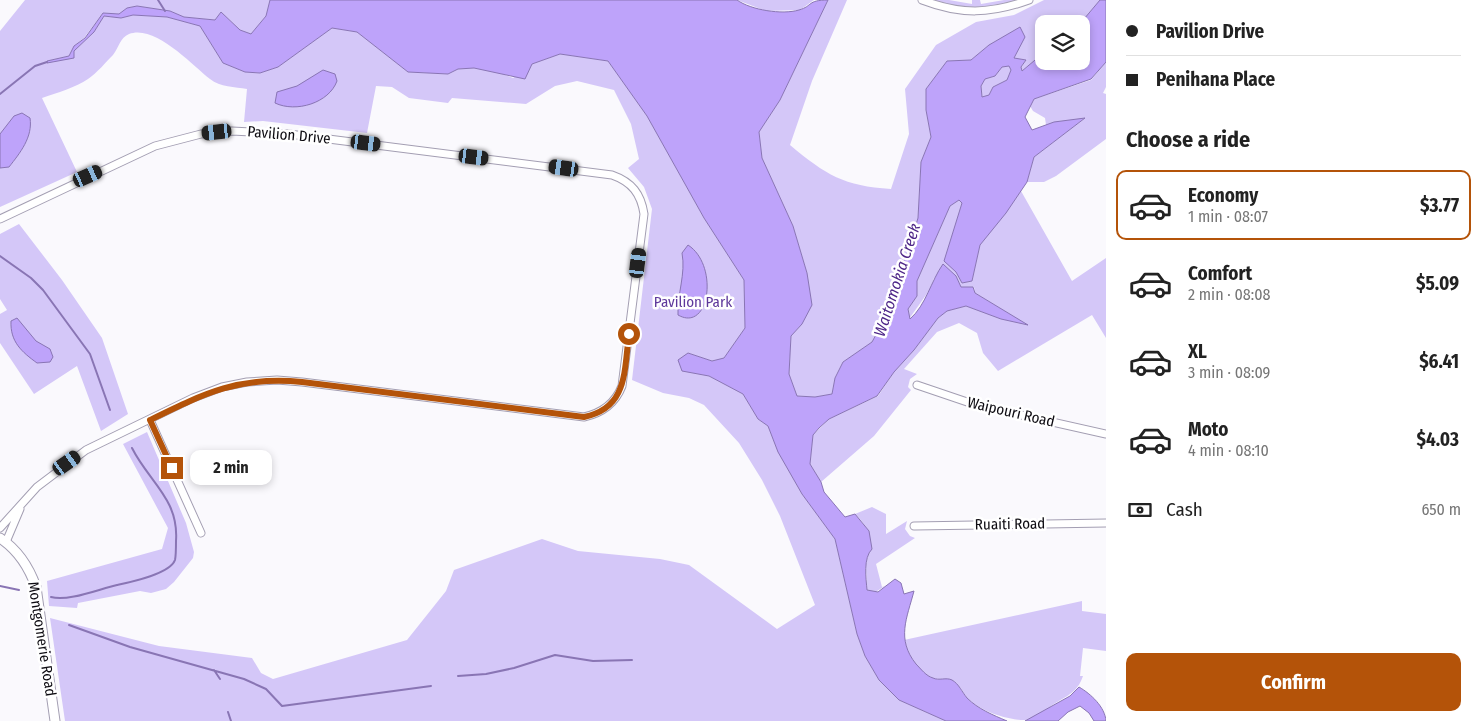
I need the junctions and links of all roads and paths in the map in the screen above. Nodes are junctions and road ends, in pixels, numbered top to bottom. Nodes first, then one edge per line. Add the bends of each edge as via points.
1 (922, 0) edge
2 (1028, 0) edge
3 (0, 219) edge
4 (917, 385) dead end
5 (150, 420) junction
6 (1106, 434) edge
7 (21, 507) junction
8 (1106, 523) edge
9 (914, 526) dead end
10 (0, 528) edge
11 (201, 533) dead end
12 (3, 540) edge
13 (55, 721) edge

1 - 2 street via 951,10 973,12
3 - 5 street, Pavilion Drive via 155,146 201,134 232,131 289,134 612,175 622,178 639,196 644,214 622,386 615,400 601,412 584,417 277,380 222,387
4 - 6 street, Waipouri Road via 976,405
5 - 7 street, Pavilion Drive via 86,450 51,474
5 - 11 street
7 - 10 street, Pavilion Drive
7 - 12 street, Pavilion Drive
8 - 9 street, Ruaiti Road
12 - 13 street, Montgomerie Road via 25,563 36,587

